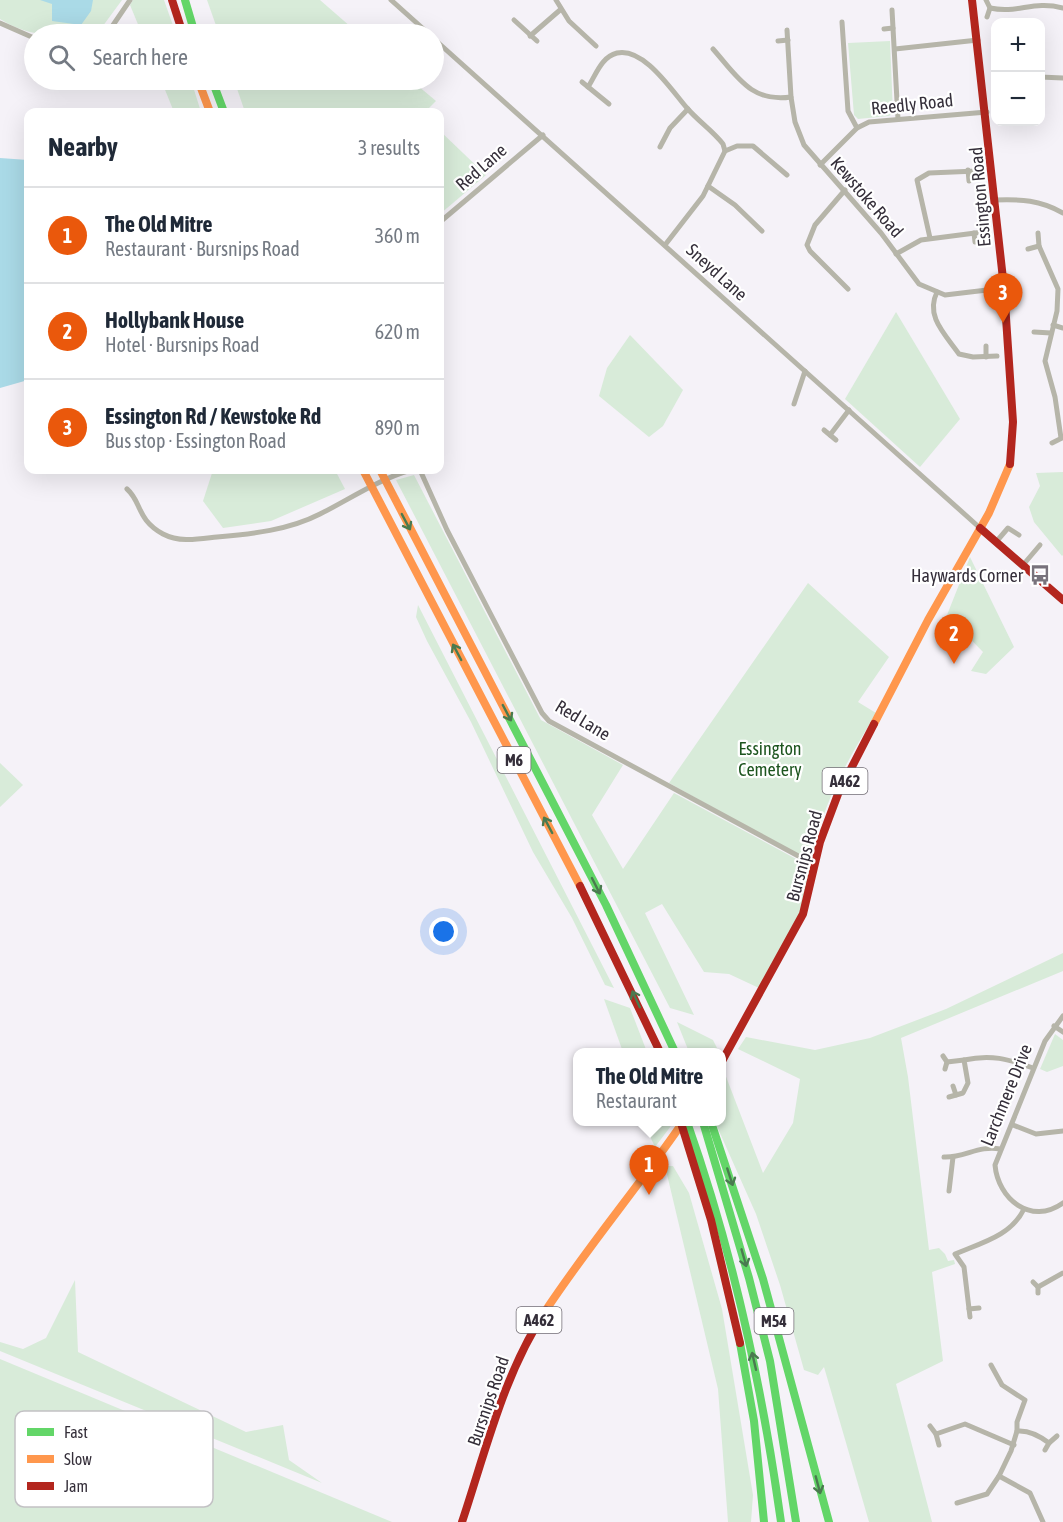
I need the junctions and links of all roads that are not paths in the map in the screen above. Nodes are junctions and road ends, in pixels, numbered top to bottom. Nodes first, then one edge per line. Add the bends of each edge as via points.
1 (130, 0) edge
2 (172, 0) edge
3 (185, 0) edge
4 (391, 0) edge
5 (556, 0) edge
6 (972, 0) edge
7 (986, 0) edge
8 (990, 8) junction
9 (1063, 8) edge
10 (560, 10) junction
11 (892, 10) dead end
12 (987, 17) dead end
13 (514, 20) dead end
14 (842, 22) dead end
15 (0, 23) edge
16 (114, 24) edge
17 (180, 24) edge
18 (192, 24) edge
19 (418, 24) edge
20 (893, 28) junction
21 (884, 29) dead end
22 (787, 30) dead end
23 (24, 34) edge
24 (530, 36) junction
25 (584, 37) junction
26 (788, 40) junction
27 (978, 40) junction
28 (537, 41) dead end
29 (778, 41) dead end
30 (578, 43) dead end
31 (596, 46) dead end
32 (444, 48) edge
33 (713, 49) dead end
34 (895, 49) junction
35 (1045, 77) edge
36 (1063, 78) edge
37 (582, 82) dead end
38 (588, 87) junction
39 (202, 90) edge
40 (216, 90) edge
41 (791, 97) junction
42 (609, 104) dead end
43 (208, 108) edge
44 (222, 108) edge
45 (688, 109) junction
46 (987, 112) junction
47 (898, 119) junction
48 (858, 128) junction
49 (543, 135) junction
50 (655, 138) dead end
51 (663, 140) junction
52 (660, 147) dead end
53 (725, 151) junction
54 (820, 165) junction
55 (780, 168) junction
56 (968, 170) junction
57 (977, 171) dead end
58 (775, 174) dead end
59 (787, 175) dead end
60 (969, 181) dead end
61 (708, 186) junction
62 (845, 190) junction
63 (995, 200) junction
64 (1063, 213) edge
65 (444, 219) edge
66 (761, 227) dead end
67 (982, 232) dead end
68 (974, 233) junction
69 (1038, 233) dead end
70 (930, 238) junction
71 (975, 242) dead end
72 (665, 245) junction
73 (1039, 246) junction
74 (1028, 249) dead end
75 (896, 254) junction
76 (1004, 288) junction
77 (1060, 289) edge
78 (848, 290) dead end
79 (937, 292) junction
80 (1053, 325) junction
81 (1063, 328) edge
82 (1034, 332) dead end
83 (1051, 333) junction
84 (986, 346) dead end
85 (997, 356) dead end
86 (987, 357) junction
87 (805, 371) junction
88 (1055, 396) junction
89 (1063, 396) edge
90 (794, 404) dead end
91 (849, 410) junction
92 (824, 430) dead end
93 (830, 435) junction
94 (1062, 438) edge
95 (836, 440) dead end
96 (1052, 443) dead end
97 (365, 474) edge
98 (382, 474) edge
99 (398, 474) edge
100 (422, 474) edge
101 (127, 489) dead end
102 (980, 528) junction
103 (1019, 535) dead end
104 (996, 542) junction
105 (1040, 545) dead end
106 (1023, 565) junction
107 (1063, 600) edge
108 (815, 865) junction
109 (1063, 1016) edge
110 (1054, 1026) junction
111 (1063, 1032) edge
112 (658, 1048) edge
113 (673, 1048) edge
114 (726, 1054) edge
115 (964, 1060) junction
116 (1033, 1068) junction
117 (945, 1069) dead end
118 (953, 1086) dead end
119 (1013, 1125) junction
120 (681, 1126) edge
121 (685, 1126) edge
122 (685, 1126) edge
123 (704, 1126) edge
124 (712, 1126) edge
125 (1063, 1131) edge
126 (1000, 1149) junction
127 (944, 1157) dead end
128 (953, 1157) junction
129 (950, 1191) dead end
130 (1063, 1203) edge
131 (1024, 1209) junction
132 (955, 1254) junction
133 (947, 1258) dead end
134 (1063, 1273) edge
135 (749, 1278) junction
136 (1036, 1287) dead end
137 (979, 1308) dead end
138 (969, 1309) junction
139 (970, 1317) dead end
140 (991, 1365) dead end
141 (759, 1388) junction
142 (930, 1426) dead end
143 (1017, 1431) junction
144 (936, 1434) junction
145 (1057, 1436) dead end
146 (1049, 1443) junction
147 (939, 1445) dead end
148 (1014, 1445) junction
149 (808, 1448) junction
150 (1046, 1450) dead end
151 (999, 1476) junction
152 (957, 1503) dead end
153 (462, 1522) edge
154 (765, 1522) edge
155 (781, 1522) edge
156 (796, 1522) edge
157 (829, 1522) edge
158 (1042, 1522) edge

1 - 16 street
2 - 17 main road
3 - 18 main road
4 - 19 street
5 - 10 street
6 - 27 main road, Essington Road / A462
7 - 8 street
8 - 9 street via 1013,9 1037,3
8 - 12 street
10 - 24 street
10 - 25 street
11 - 20 street
13 - 24 street
14 - 48 street via 848,111
15 - 23 street
20 - 21 street
20 - 34 street
22 - 26 street, Kewstoke Road
24 - 28 street
25 - 30 street
25 - 31 street
26 - 29 street
26 - 41 street, Kewstoke Road
27 - 34 street
27 - 46 main road, Essington Road / A462
32 - 49 street, Sneyd Lane
33 - 41 street via 754,93 771,98
34 - 47 street
35 - 36 street
37 - 38 street
38 - 42 street
38 - 45 street via 605,61 628,52 666,81
39 - 43 main road
40 - 44 main road
41 - 54 street, Kewstoke Road via 799,134
45 - 51 street
45 - 53 street via 719,138
46 - 47 street, Reedly Road
46 - 63 main road, Essington Road / A462
47 - 48 street, Reedly Road via 869,122
48 - 54 street, Reedly Road
49 - 65 street, Red Lane
49 - 72 street, Sneyd Lane
50 - 51 street
51 - 52 street
53 - 55 street via 753,146
53 - 61 street
54 - 62 street, Kewstoke Road
55 - 58 street
55 - 59 street
56 - 57 street
56 - 60 street
56 - 70 street via 929,173 918,180
61 - 66 street
61 - 72 street
62 - 75 street, Kewstoke Road
62 - 78 street via 807,239 810,251
63 - 64 street via 1039,201
63 - 76 main road, Essington Road / A462
67 - 68 street
68 - 70 street
68 - 71 street
69 - 73 street
70 - 75 street
72 - 87 street, Sneyd Lane
73 - 74 street
73 - 77 street
75 - 79 street, Kewstoke Road via 919,284
76 - 79 street via 945,295
76 - 102 main road, Essington Road / A462 via 1012,456 1003,484
77 - 80 street
79 - 86 street via 932,303 936,322 959,354
80 - 81 street
80 - 83 street
82 - 83 street
83 - 88 street via 1045,361
84 - 86 street
85 - 86 street
87 - 90 street
87 - 91 street, Sneyd Lane
88 - 89 street
88 - 94 street
91 - 93 street
91 - 102 street, Sneyd Lane
92 - 93 street
93 - 95 street
94 - 96 street
112 -> 97 main road, M6 via 591,908
98 -> 113 main road, M6 via 606,905
99 - 101 street via 318,515 270,531 189,540 164,535 148,523
100 - 108 street, Red Lane via 472,580 549,721
102 - 104 main road
102 - 108 main road, Bursnips Road / A462 via 838,794
103 - 104 street via 1008,528
104 - 106 main road
105 - 106 street
106 - 107 main road
108 - 114 main road, Bursnips Road / A462 via 803,914
109 - 110 street, Larchmere Drive
110 - 111 street
110 - 116 street, Larchmere Drive
115 - 116 street via 999,1056
115 - 117 street via 945,1059
115 - 118 street via 968,1083 963,1093 953,1096
116 - 119 street, Larchmere Drive
119 - 125 street via 1036,1134
119 - 126 street, Larchmere Drive
120 - 153 main road, Bursnips Road / A462 via 532,1331 509,1381
141 -> 121 main road via 728,1250
122 - 154 main road, M54 via 737,1332 756,1437
123 -> 135 main road
124 -> 149 main road, M54 via 763,1279
126 - 128 street via 982,1147
126 - 131 street, Larchmere Drive via 995,1165 999,1185 1010,1201
127 - 128 street
128 - 129 street
130 - 131 street via 1048,1211
131 - 132 street via 1005,1233
132 - 133 street
132 - 138 street via 964,1267
134 - 136 street
135 - 149 main road via 766,1310 799,1431
135 - 156 main road via 770,1361
137 - 138 street
138 - 139 street
140 - 143 street via 1002,1384 1025,1400
141 - 154 main road via 757,1406 768,1516
141 - 155 main road
142 - 144 street
143 - 146 street via 1029,1432
143 - 148 street
144 - 147 street
144 - 148 street via 965,1424
145 - 146 street
146 - 150 street
148 - 151 street
149 -> 157 main road, M54
151 - 152 street via 987,1494
151 - 158 street via 1030,1493

